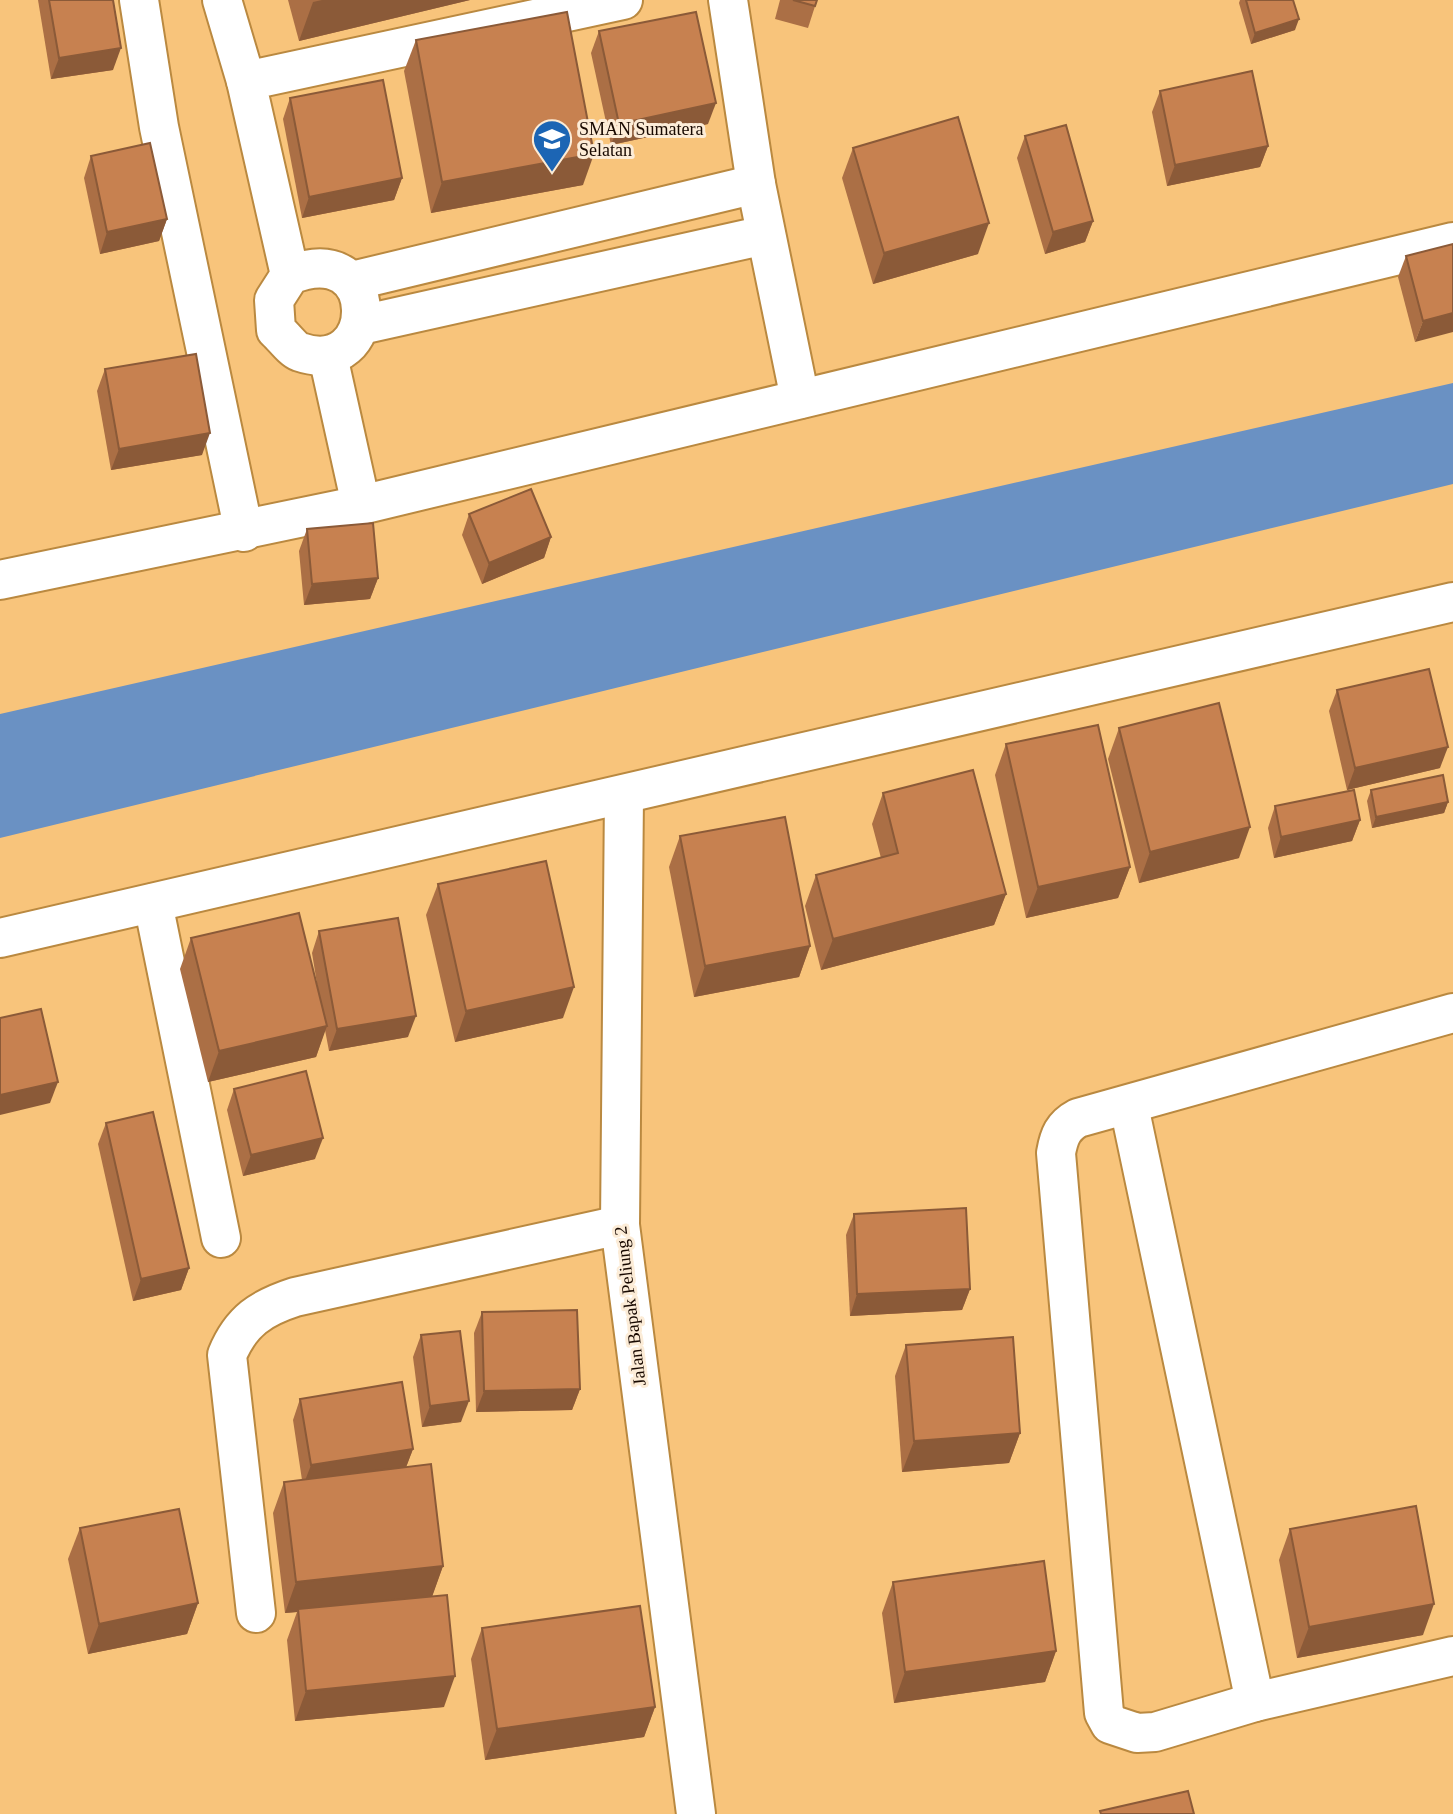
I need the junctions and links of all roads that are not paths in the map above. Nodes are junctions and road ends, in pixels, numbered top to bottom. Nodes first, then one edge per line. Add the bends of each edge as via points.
1 (139, 0) edge
2 (222, 0) edge
3 (623, 0) edge
4 (728, 0) edge
5 (246, 81) junction
6 (756, 184) junction
7 (765, 235) junction
8 (1453, 242) edge
9 (290, 275) junction
10 (352, 281) junction
11 (361, 325) junction
12 (328, 356) junction
13 (800, 399) junction
14 (361, 505) junction
15 (244, 532) junction
16 (0, 580) edge
17 (1453, 602) edge
18 (624, 795) junction
19 (153, 903) junction
20 (0, 938) edge
21 (1453, 1013) edge
22 (1129, 1106) junction
23 (620, 1225) junction
24 (221, 1238) dead end
25 (256, 1613) dead end
26 (1453, 1656) edge
27 (1255, 1702) junction
28 (696, 1814) edge

1 - 15 street via 159,127
2 - 5 street
3 - 5 street
4 - 6 street
5 - 9 street
6 - 7 street
6 - 10 street
7 - 11 street
7 - 13 street
8 - 13 street
9 - 10 street via 311,267 333,269
9 - 12 street via 274,300 276,330 298,351
10 - 11 street via 362,302
11 - 12 street via 348,345
12 - 14 street
13 - 14 street
14 - 15 street
15 - 16 street
17 - 18 street
18 - 19 street
18 - 23 street, Jalan Bapak Peliung 2
19 - 20 street
19 - 24 street
21 - 22 street
22 - 27 street
22 - 27 street via 1069,1123 1059,1136 1056,1153 1104,1713 1110,1724 1123,1730 1155,1732
23 - 25 street via 295,1297 268,1306 248,1320 235,1335 228,1355
23 - 28 street, Jalan Bapak Peliung 2
26 - 27 street

